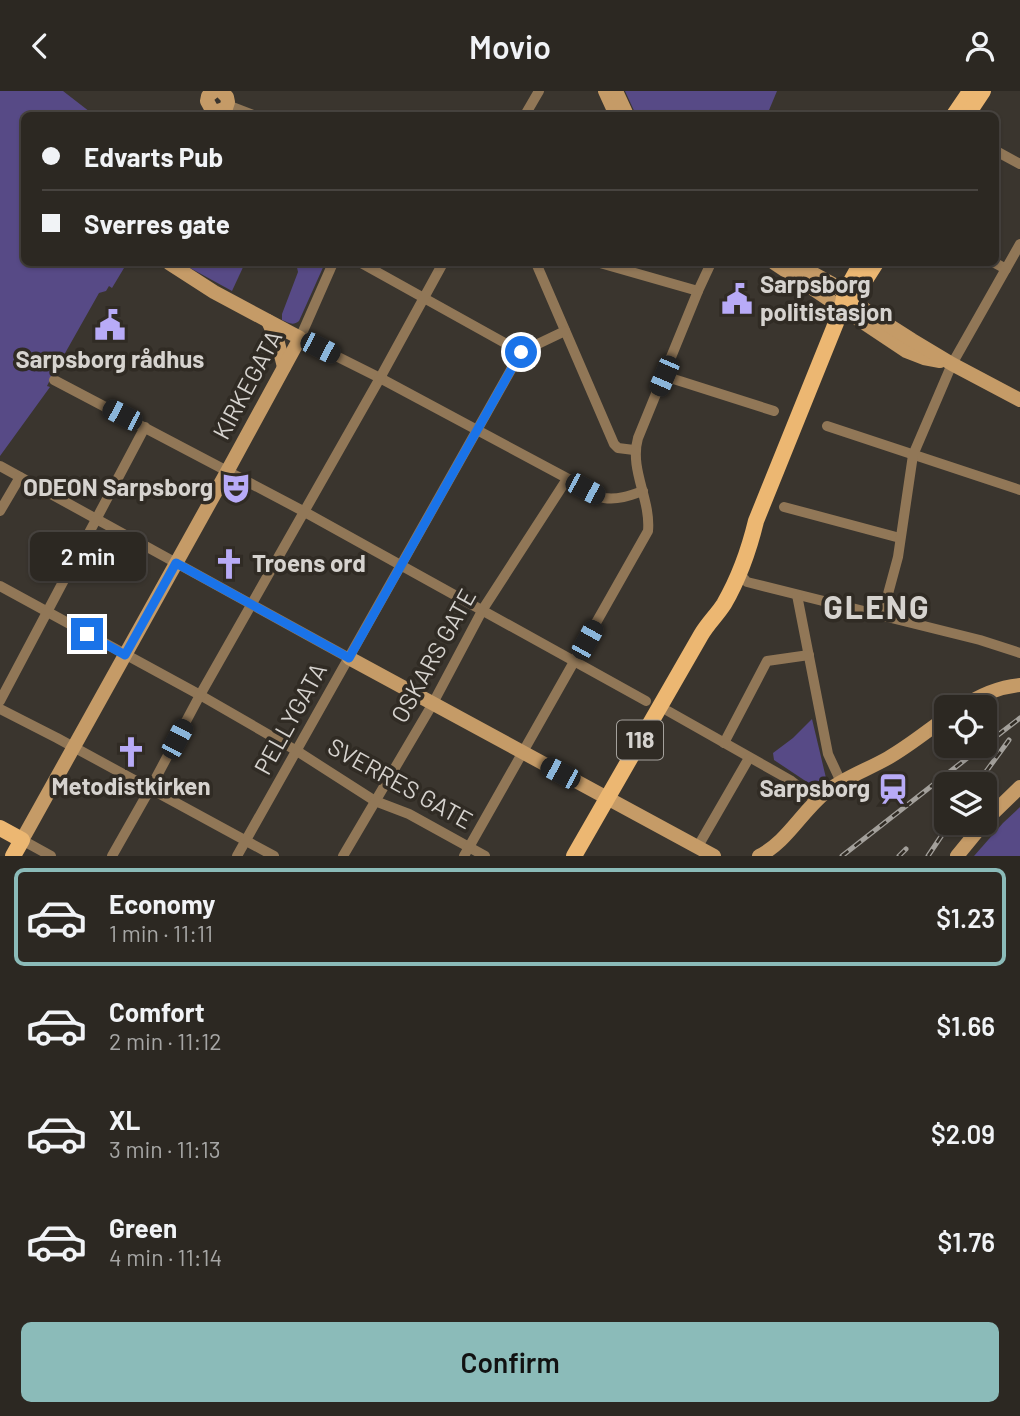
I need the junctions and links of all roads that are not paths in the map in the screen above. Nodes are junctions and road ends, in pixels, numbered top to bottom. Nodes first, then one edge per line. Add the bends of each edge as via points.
1 (539, 91) edge
2 (604, 91) edge
3 (616, 91) edge
4 (970, 91) edge
5 (983, 91) edge
6 (216, 101) edge
7 (245, 112) edge
8 (527, 112) edge
9 (614, 112) edge
10 (626, 112) edge
11 (956, 112) edge
12 (969, 112) edge
13 (999, 153) edge
14 (1020, 164) edge
15 (1020, 244) edge
16 (999, 265) edge
17 (174, 266) edge
18 (332, 266) edge
19 (366, 266) edge
20 (441, 266) edge
21 (537, 266) edge
22 (610, 266) edge
23 (710, 266) edge
24 (780, 266) edge
25 (798, 266) edge
26 (860, 266) edge
27 (874, 266) edge
28 (1006, 269) junction
29 (698, 291) junction
30 (423, 298) junction
31 (846, 299) junction
32 (268, 321) junction
33 (565, 331) junction
34 (300, 338) junction
35 (521, 352) junction
36 (952, 363) junction
37 (284, 367) junction
38 (664, 376) junction
39 (380, 378) junction
40 (54, 380) dead end
41 (1020, 400) edge
42 (774, 411) dead end
43 (827, 426) dead end
44 (145, 427) junction
45 (477, 431) junction
46 (635, 450) junction
47 (913, 455) junction
48 (0, 465) edge
49 (228, 470) junction
50 (20, 477) junction
51 (567, 479) junction
52 (1020, 489) edge
53 (643, 491) junction
54 (783, 507) dead end
55 (0, 511) edge
56 (303, 511) junction
57 (97, 518) junction
58 (756, 521) junction
59 (900, 538) junction
60 (176, 563) junction
61 (402, 565) junction
62 (742, 576) junction
63 (0, 586) edge
64 (797, 595) junction
65 (251, 605) junction
66 (483, 609) junction
67 (46, 612) junction
68 (882, 616) junction
69 (707, 624) junction
70 (1020, 653) edge
71 (125, 655) junction
72 (809, 655) junction
73 (349, 658) junction
74 (575, 661) junction
75 (1020, 684) edge
76 (200, 695) junction
77 (983, 695) edge
78 (0, 701) edge
79 (646, 701) dead end
80 (432, 705) junction
81 (0, 709) edge
82 (668, 712) dead end
83 (934, 726) edge
84 (724, 743) junction
85 (74, 748) junction
86 (297, 751) junction
87 (522, 753) junction
88 (749, 758) junction
89 (841, 782) junction
90 (1020, 787) edge
91 (150, 789) junction
92 (607, 798) junction
93 (816, 800) junction
94 (375, 801) junction
95 (997, 810) edge
96 (0, 828) edge
97 (974, 835) edge
98 (22, 840) junction
99 (246, 841) junction
100 (697, 848) junction
101 (467, 852) edge
102 (13, 856) edge
103 (51, 856) edge
104 (112, 856) edge
105 (237, 856) edge
106 (274, 856) edge
107 (343, 856) edge
108 (485, 856) edge
109 (574, 856) edge
110 (714, 856) edge
111 (759, 856) edge
112 (957, 856) edge

1 - 8 street
2 - 9 street
3 - 10 street
4 - 11 main road
5 - 12 main road
6 - 7 street
13 - 14 street
15 - 28 street
16 - 28 street
17 - 32 street
18 - 34 street, KIRKEGATA
19 - 30 street
20 - 30 street
21 - 33 street
22 - 29 street
23 - 29 street
24 - 31 street
25 - 31 street
26 - 31 main road, 118
27 - 31 main road, 118
28 - 36 street
29 - 38 street
30 - 35 street
30 - 39 street
31 - 36 street via 906,351
31 - 58 main road, 118
32 - 34 street
32 - 37 street
33 - 35 street
33 - 46 street via 614,444
34 - 37 street, KIRKEGATA
34 - 39 street
35 - 45 street, PELLYGATA
36 - 41 street
36 - 47 street
37 - 49 street, KIRKEGATA
38 - 42 street
38 - 46 street
39 - 45 street
39 - 56 street
40 - 44 street
43 - 47 street
44 - 49 street
44 - 57 street
45 - 51 street
45 - 61 street, PELLYGATA
46 - 53 street
47 - 52 street
47 - 59 street
48 - 50 street
49 - 56 street
49 - 60 street, KIRKEGATA
50 - 55 street
50 - 57 street
51 - 53 street via 604,498
51 - 66 street, OSKARS GATE
53 - 74 street via 648,531
54 - 59 street
56 - 61 street
56 - 65 street
57 - 60 street
57 - 67 street
58 - 62 main road, 118
58 - 69 main road, 118
59 - 68 street
60 - 65 street
60 - 71 street, KIRKEGATA
61 - 66 street
61 - 73 street, PELLYGATA
62 - 64 street
62 - 69 main road, 118
63 - 67 street, SVERRES GATE
64 - 68 street
64 - 72 street
65 - 73 street
65 - 76 street
66 - 74 street
66 - 80 street, OSKARS GATE
67 - 71 street, SVERRES GATE
67 - 78 street
68 - 70 street
69 - 92 main road, 118
71 - 76 street, SVERRES GATE
71 - 85 street, KIRKEGATA
72 - 84 street via 767,661
72 - 89 street via 828,754
73 - 80 street
73 - 86 street, PELLYGATA
74 - 79 street
74 - 87 street
75 - 77 street
76 - 86 street, SVERRES GATE
76 - 91 street
80 - 87 street
80 - 94 street, OSKARS GATE
81 - 85 street
82 - 84 street
83 - 89 street
84 - 88 street
85 - 91 street
85 - 98 street, KIRKEGATA
86 - 94 street, SVERRES GATE
86 - 99 street, PELLYGATA
87 - 92 street
87 - 101 street
88 - 93 street
88 - 100 street
89 - 93 street
90 - 95 street
91 - 99 street
91 - 104 street
92 - 100 street
92 - 109 main road, 118
93 - 111 street via 777,844
94 - 101 street, SVERRES GATE via 409,814
94 - 107 street, OSKARS GATE
96 - 98 main road
97 - 112 street
98 - 102 main road, KIRKEGATA
98 - 103 street
99 - 105 street, PELLYGATA
99 - 106 street
100 - 110 street
101 - 108 street, SVERRES GATE

